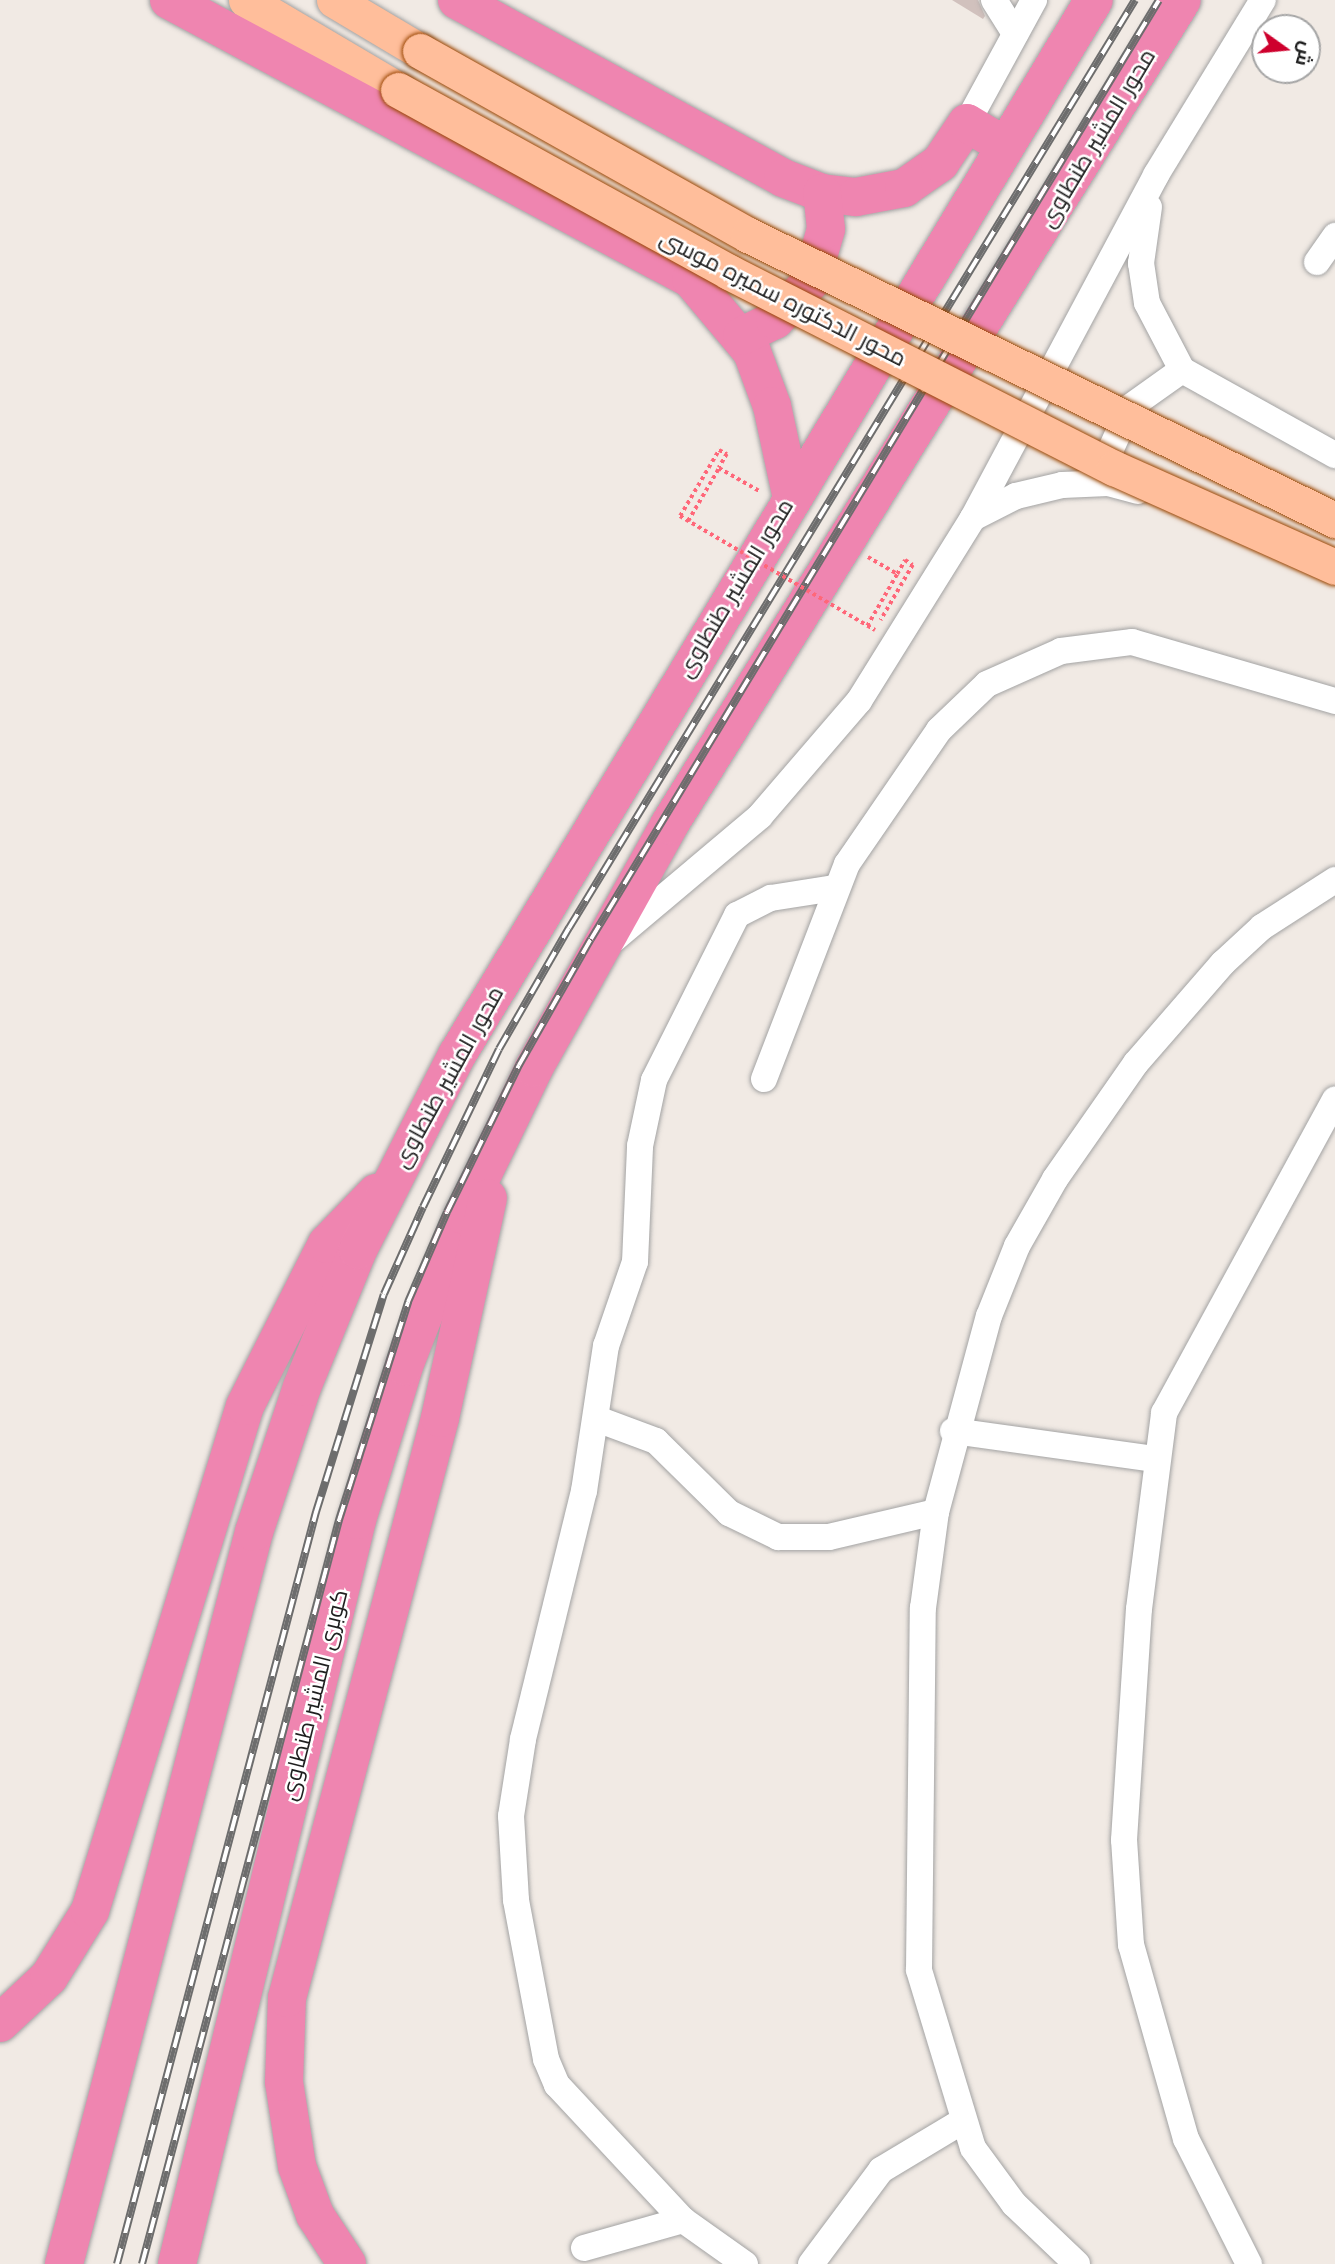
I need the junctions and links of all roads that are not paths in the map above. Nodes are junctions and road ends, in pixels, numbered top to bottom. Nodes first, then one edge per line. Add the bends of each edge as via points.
1 (169, 0) edge
2 (246, 0) edge
3 (334, 0) edge
4 (994, 0) edge
5 (1094, 0) edge
6 (1182, 0) edge
7 (1263, 0) edge
8 (470, 4) edge
9 (1024, 12) edge
10 (967, 123) junction
11 (1005, 146) junction
12 (1156, 175) junction
13 (822, 193) junction
14 (1335, 236) edge
15 (1317, 262) dead end
16 (742, 336) junction
17 (1182, 370) junction
18 (1335, 455) edge
19 (1108, 483) junction
20 (787, 500) junction
21 (972, 518) junction
22 (1335, 520) edge
23 (1335, 567) edge
24 (1335, 584) edge
25 (1335, 701) edge
26 (1335, 880) edge
27 (835, 888) junction
28 (596, 954) junction
29 (764, 1079) dead end
30 (1335, 1100) edge
31 (497, 1141) junction
32 (389, 1184) junction
33 (597, 1419) junction
34 (953, 1431) junction
35 (1155, 1459) junction
36 (936, 1512) junction
37 (0, 2023) edge
38 (961, 2122) junction
39 (683, 2220) junction
40 (584, 2248) dead end
41 (64, 2264) edge
42 (177, 2264) edge
43 (347, 2264) edge
44 (745, 2264) edge
45 (811, 2264) edge
46 (1077, 2264) edge
47 (1249, 2264) edge

1 - 16 highway via 667,263 706,292
2 - 23 main road, محور الدكتوره سميره موسى, bridge via 398,90 816,316 1114,468
3 - 22 main road, محور الدكتوره سميره موسى, bridge via 748,235
4 - 9 street
5 - 11 highway, محور المشير طنطاوى
6 - 28 highway, محور المشير طنطاوى via 848,545 726,730
7 - 12 street
8 - 13 highway via 783,178
9 - 10 street
10 - 11 highway
10 - 13 highway via 940,163 904,188 856,197
11 - 20 highway, محور المشير طنطاوى
12 - 17 street via 1142,243 1143,283 1157,329
12 - 21 street
13 - 16 highway via 826,229 811,281 775,320
14 - 15 street
16 - 20 highway via 767,388
17 - 18 street
17 - 19 street via 1130,407 1110,451
19 - 21 street via 1039,489
19 - 24 street via 1159,499
20 - 32 highway, محور المشير طنطاوى via 457,1055
21 - 28 street via 881,669 812,761 734,840
25 - 27 street via 1148,643 1096,643 1021,663 971,696 939,730 860,840
26 - 34 street via 1262,927 1223,963 1080,1139 1002,1281
27 - 29 street via 793,1015
27 - 33 street via 771,898 737,915 661,1062 640,1146 635,1262 606,1346
28 - 31 highway, محور المشير طنطاوى
30 - 35 street via 1171,1397
31 - 42 highway, كوبرى المشير طنطاوى via 428,1303 361,1507
31 - 43 highway via 454,1363 287,1998 284,2082 295,2157 315,2215
32 - 37 highway via 327,1244 263,1364 214,1491 100,1887 65,1957
32 - 41 highway via 329,1316 258,1520
33 - 36 street via 656,1441 729,1513 778,1537 829,1537
33 - 39 street via 517,1765 513,1872 554,2079
34 - 35 street
34 - 36 street
35 - 47 street via 1125,1815 1127,1914 1142,1996 1186,2139
36 - 38 street via 923,1608 925,1839 915,1943
38 - 45 street via 881,2169
38 - 46 street via 1014,2204
39 - 40 street
39 - 44 street

